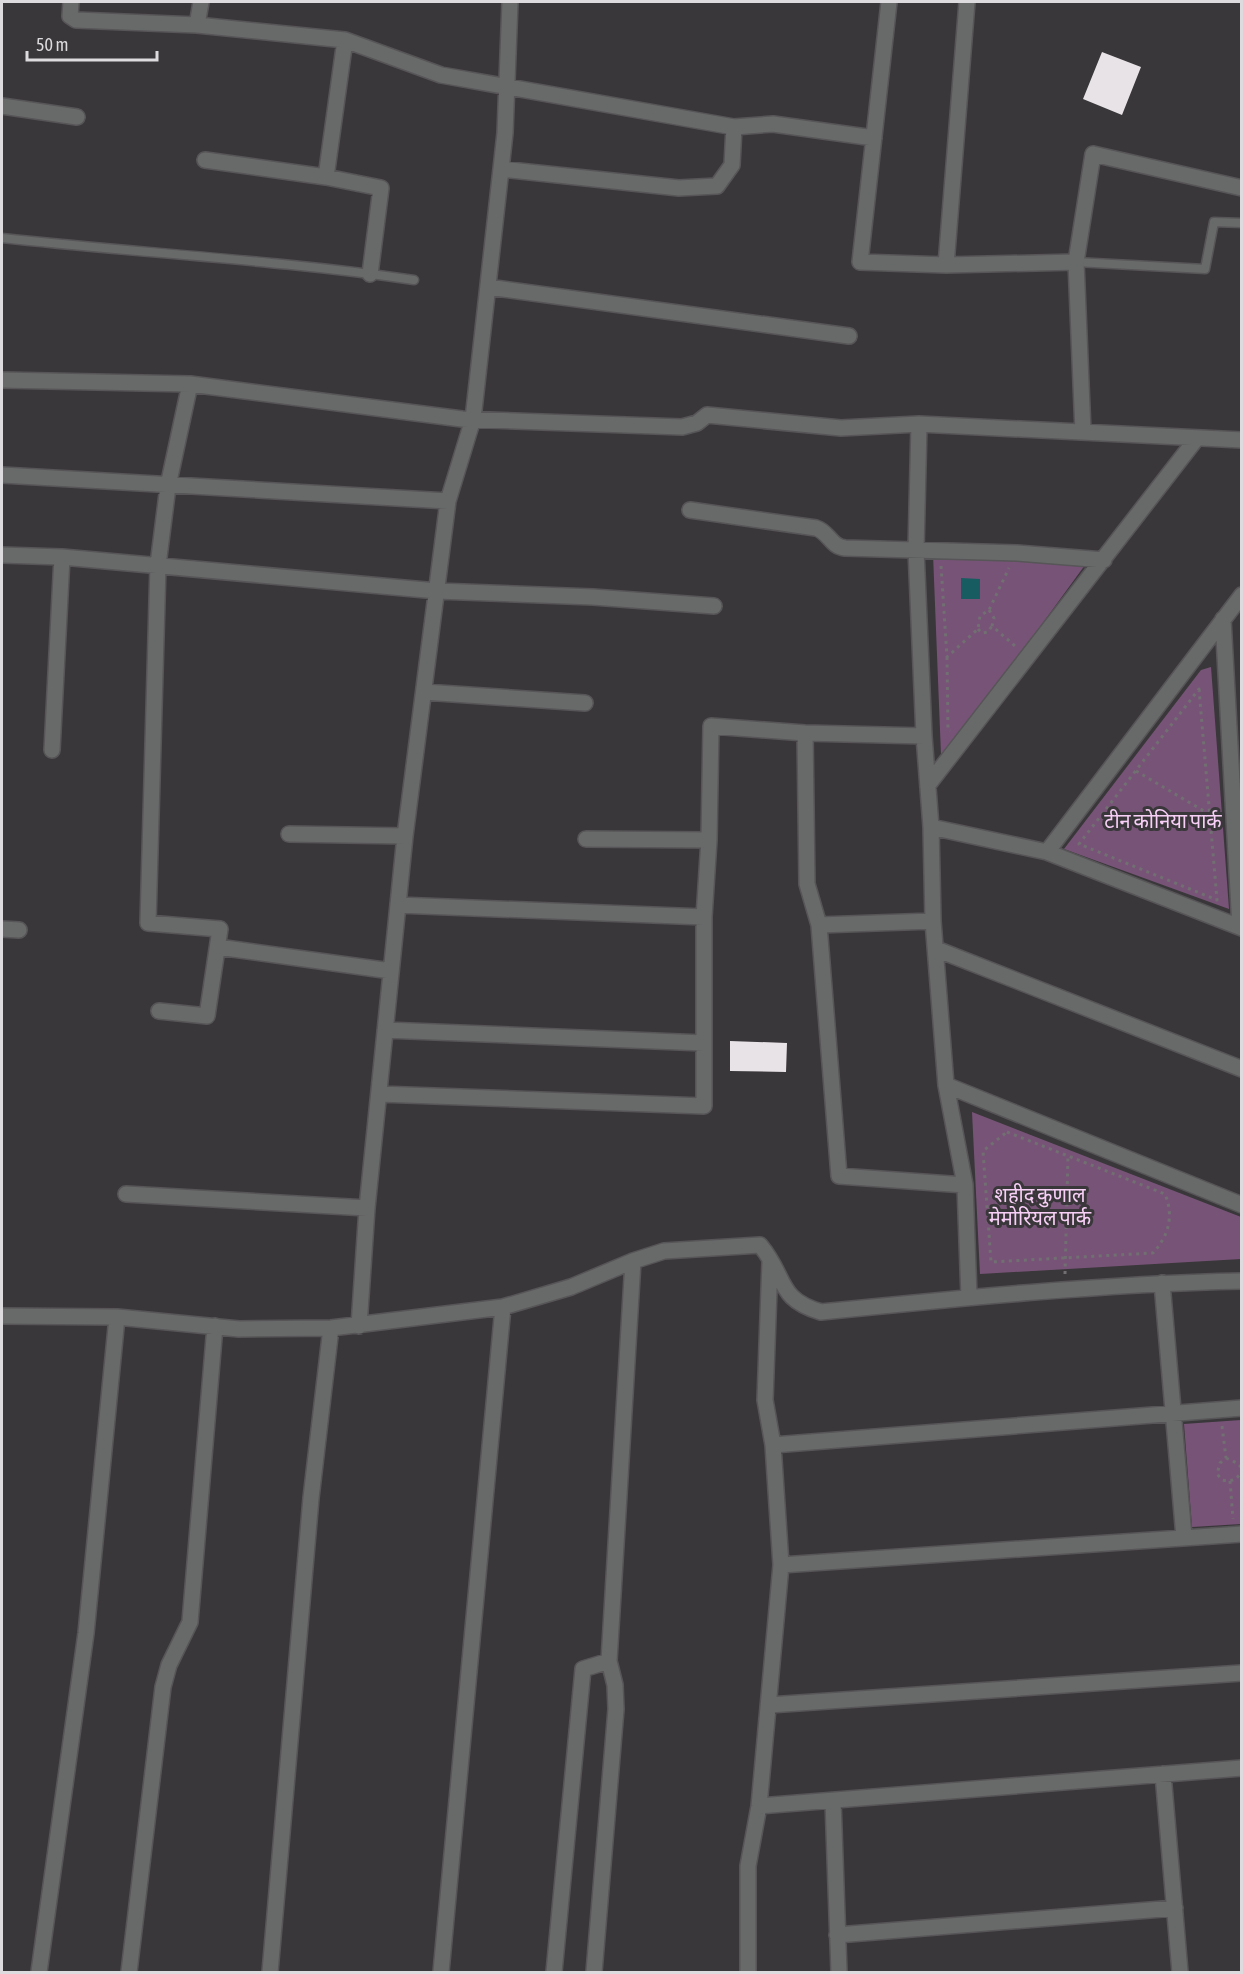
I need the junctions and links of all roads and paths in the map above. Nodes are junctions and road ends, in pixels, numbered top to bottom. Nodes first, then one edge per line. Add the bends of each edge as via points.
1 (71, 2) edge
2 (201, 2) edge
3 (510, 2) edge
4 (889, 2) edge
5 (967, 2) edge
6 (197, 25) junction
7 (345, 40) junction
8 (509, 87) junction
9 (2, 106) edge
10 (77, 117) dead end
11 (734, 127) junction
12 (874, 138) junction
13 (206, 160) dead end
14 (501, 169) junction
15 (326, 177) junction
16 (1242, 188) edge
17 (1242, 223) edge
18 (2, 238) edge
19 (1076, 262) junction
20 (946, 266) junction
21 (370, 274) junction
22 (414, 280) dead end
23 (488, 287) junction
24 (849, 336) dead end
25 (2, 380) edge
26 (190, 384) junction
27 (473, 419) junction
28 (919, 424) junction
29 (1083, 432) junction
30 (1197, 438) junction
31 (1242, 440) edge
32 (2, 475) edge
33 (168, 486) junction
34 (448, 501) junction
35 (690, 510) dead end
36 (916, 550) junction
37 (1017, 553) junction
38 (2, 555) edge
39 (62, 557) junction
40 (1104, 560) junction
41 (941, 562) dead end
42 (158, 565) junction
43 (998, 567) dead end
44 (1009, 568) junction
45 (1019, 569) dead end
46 (437, 591) junction
47 (1242, 595) edge
48 (714, 606) dead end
49 (989, 610) junction
50 (1223, 619) junction
51 (992, 626) junction
52 (978, 628) junction
53 (1021, 638) dead end
54 (947, 657) junction
55 (424, 692) junction
56 (585, 703) dead end
57 (957, 722) dead end
58 (805, 733) junction
59 (924, 736) junction
60 (52, 750) dead end
61 (1136, 771) junction
62 (928, 786) junction
63 (1210, 814) junction
64 (932, 827) junction
65 (289, 834) dead end
66 (405, 836) junction
67 (586, 839) dead end
68 (709, 840) junction
69 (1047, 852) junction
70 (398, 905) junction
71 (704, 917) junction
72 (933, 921) junction
73 (819, 925) junction
74 (1241, 927) edge
75 (2, 929) edge
76 (19, 930) dead end
77 (218, 947) junction
78 (936, 949) junction
79 (391, 972) junction
80 (159, 1011) dead end
81 (385, 1030) junction
82 (704, 1043) junction
83 (1242, 1069) edge
84 (946, 1085) junction
85 (379, 1094) junction
86 (1068, 1156) junction
87 (965, 1185) junction
88 (126, 1194) dead end
89 (1242, 1205) edge
90 (367, 1208) junction
91 (770, 1258) junction
92 (1064, 1258) junction
93 (633, 1261) junction
94 (1242, 1281) edge
95 (1162, 1283) junction
96 (1065, 1290) junction
97 (969, 1297) junction
98 (503, 1307) junction
99 (2, 1316) edge
100 (117, 1317) junction
101 (215, 1326) junction
102 (359, 1326) junction
103 (331, 1328) junction
104 (1242, 1408) edge
105 (1221, 1409) junction
106 (1175, 1412) junction
107 (773, 1445) junction
108 (1226, 1458) junction
109 (1242, 1470) edge
110 (1230, 1482) junction
111 (1238, 1534) edge
112 (1184, 1537) junction
113 (781, 1565) junction
114 (609, 1661) junction
115 (1242, 1673) edge
116 (769, 1705) junction
117 (1242, 1768) edge
118 (1164, 1774) junction
119 (833, 1801) junction
120 (759, 1806) junction
121 (1175, 1908) junction
122 (837, 1935) junction
123 (39, 1972) edge
124 (129, 1972) edge
125 (270, 1972) edge
126 (441, 1972) edge
127 (554, 1972) edge
128 (594, 1972) edge
129 (748, 1972) edge
130 (839, 1972) edge
131 (1180, 1972) edge

1 - 6 street via 70,16 76,20
2 - 6 street
3 - 8 street
4 - 12 street
5 - 20 street
6 - 7 street
7 - 8 street via 441,75
7 - 15 street
8 - 11 street
8 - 14 street
9 - 10 street
11 - 12 street via 773,124
11 - 14 street via 732,165 717,186 679,188
12 - 20 street via 860,262
13 - 15 street
14 - 23 street
15 - 21 street via 381,188
16 - 19 street via 1093,154
17 - 19 lane via 1214,222 1205,269
18 - 21 lane
19 - 20 street
19 - 29 street
21 - 22 lane
23 - 24 street
23 - 27 street
25 - 26 street
26 - 27 street
26 - 33 street
27 - 28 street via 682,427 707,415 841,428
27 - 34 street
28 - 29 street
28 - 36 street
29 - 30 street
30 - 31 street
30 - 40 street
32 - 33 street
33 - 34 street
33 - 42 street
34 - 46 street
35 - 36 street via 816,528 837,547
36 - 37 street
36 - 59 street
37 - 40 street
37 - 44 path
38 - 39 street
39 - 42 street
39 - 60 street
40 - 62 street
41 - 54 path
42 - 46 street
42 - 77 street via 148,923 220,929
43 - 44 path
44 - 45 path
44 - 49 path
46 - 48 street
46 - 55 street
47 - 50 street
49 - 51 path via 994,618
49 - 52 path via 980,616
50 - 69 street
50 - 74 street
51 - 52 path via 982,633
51 - 53 path via 1014,648
52 - 54 path
54 - 57 path via 948,730
55 - 56 street
55 - 66 street
58 - 59 street
58 - 68 street via 711,726
58 - 73 street via 807,884
59 - 62 street
61 - 63 path
61 - 63 path via 1199,689
61 - 63 path via 1079,844 1217,900
62 - 64 street
64 - 69 street
64 - 72 street
65 - 66 street
66 - 70 street
67 - 68 street
68 - 71 street
69 - 74 street
70 - 71 street
70 - 79 street
71 - 82 street
72 - 73 street
72 - 78 street
73 - 87 street via 839,1176
75 - 76 street
77 - 79 street
77 - 80 street via 207,1016
78 - 83 street
78 - 84 street
79 - 81 street
81 - 82 street
81 - 85 street
82 - 85 street via 704,1106
84 - 87 street
84 - 89 street
85 - 90 street
86 - 92 path
86 - 92 path via 1164,1194 1170,1206 1164,1240 1153,1253
86 - 92 path via 1007,1132 983,1151 991,1262
87 - 97 street
88 - 90 street
90 - 102 street
91 - 93 street via 760,1245 664,1251
91 - 97 street via 792,1300 821,1312
91 - 107 street via 765,1400
92 - 96 path
93 - 98 street via 572,1287
93 - 114 street
94 - 95 street
95 - 96 street
95 - 106 street
96 - 97 street
98 - 102 street
98 - 126 street
99 - 100 street
100 - 101 street
100 - 123 street via 86,1633
101 - 103 street
101 - 124 street via 190,1622 163,1687
102 - 103 street
103 - 125 street via 311,1498
104 - 105 street
105 - 106 street
105 - 108 path
106 - 107 street
106 - 112 street
107 - 113 street
108 - 109 path via 1237,1462
108 - 110 path via 1217,1474
109 - 110 path
110 - 111 path
111 - 112 street
112 - 113 street
113 - 116 street
114 - 127 street via 583,1669
114 - 128 street via 615,1685 615,1719
115 - 116 street
116 - 120 street
117 - 118 street
118 - 119 street
118 - 121 street
119 - 120 street
119 - 122 street
120 - 129 street via 748,1866
121 - 122 street
121 - 131 street
122 - 130 street

